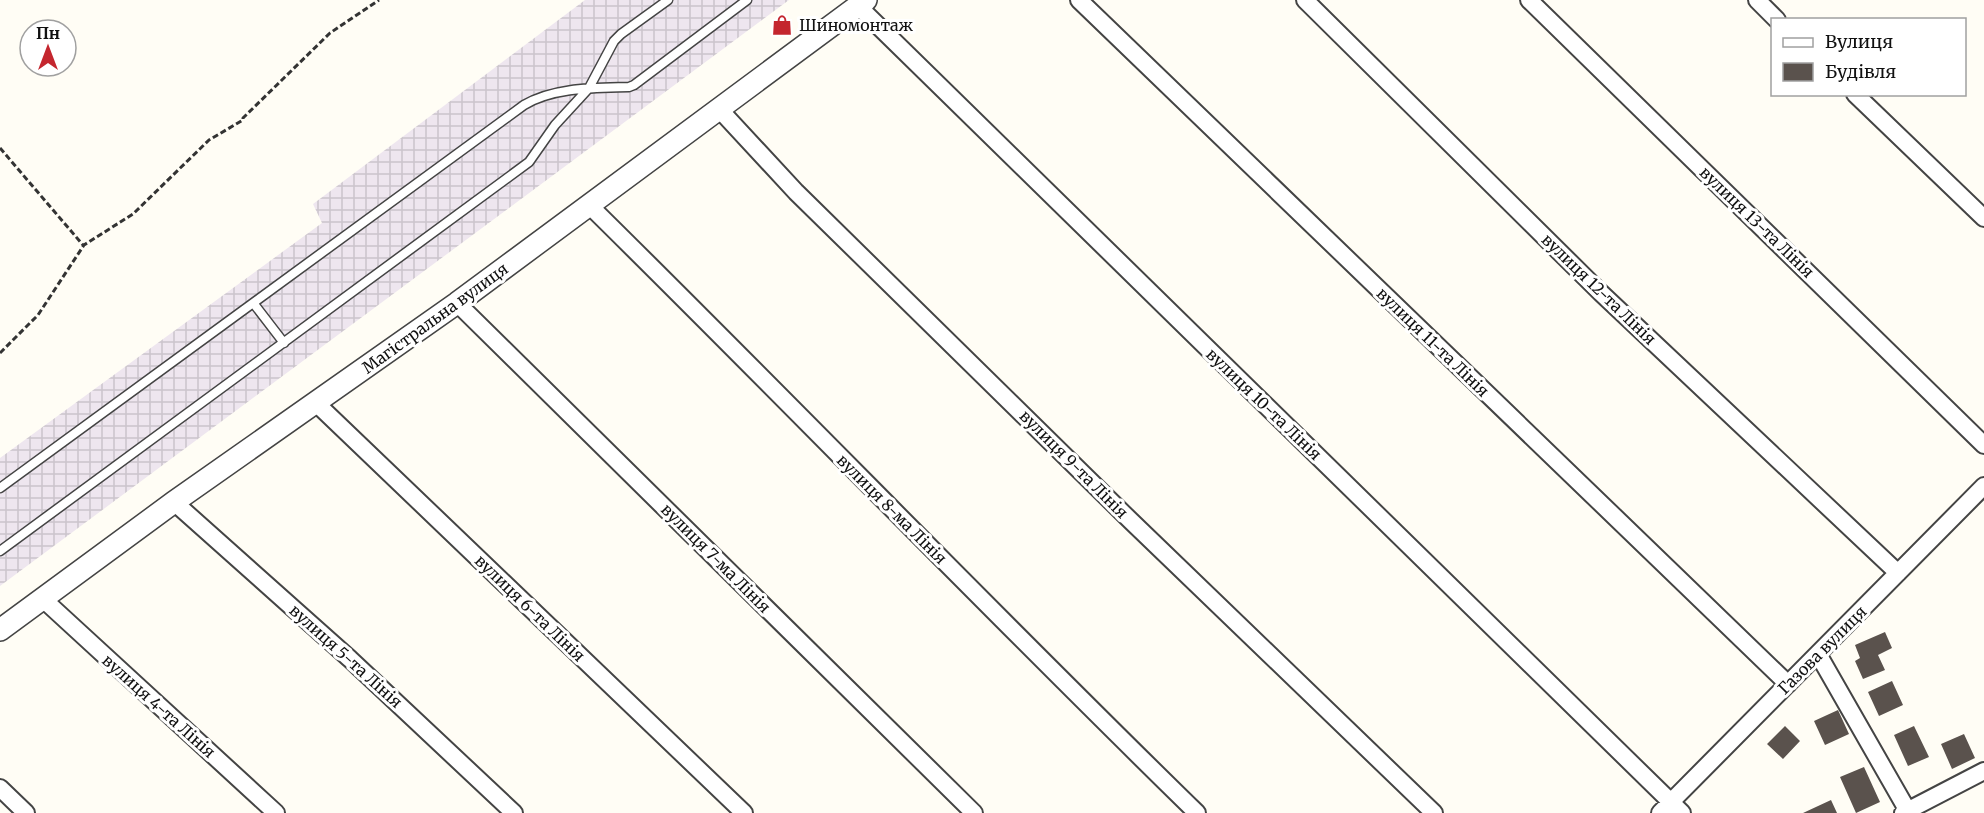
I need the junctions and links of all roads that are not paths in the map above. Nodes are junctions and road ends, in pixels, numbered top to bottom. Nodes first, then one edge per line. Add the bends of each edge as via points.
1 (668, 0) edge
2 (747, 0) edge
3 (1079, 0) edge
4 (1305, 0) edge
5 (1529, 0) edge
6 (1757, 0) edge
7 (862, 3) edge
8 (1775, 18) edge
9 (589, 88) junction
10 (1857, 96) edge
11 (720, 110) junction
12 (589, 205) junction
13 (1984, 219) edge
14 (457, 303) junction
15 (254, 304) junction
16 (284, 343) junction
17 (316, 403) junction
18 (1984, 445) edge
19 (1984, 486) edge
20 (0, 488) edge
21 (174, 502) junction
22 (0, 551) edge
23 (1898, 573) junction
24 (43, 599) junction
25 (0, 630) edge
26 (1818, 654) junction
27 (1788, 684) junction
28 (1984, 771) edge
29 (0, 788) edge
30 (1671, 809) edge
31 (1907, 812) edge
32 (26, 813) edge
33 (276, 813) edge
34 (514, 813) edge
35 (744, 813) edge
36 (974, 813) edge
37 (1197, 813) edge
38 (1434, 813) edge

1 - 9 lane via 614,41
2 - 9 lane via 634,85
3 - 27 street, вулиця 11-та Лінія
4 - 23 street, вулиця 12-та Лінія via 1601,293
5 - 18 street, вулиця 13-та Лінія
6 - 8 street
7 - 11 street, Магістральна вулиця
7 - 30 street, вулиця 10-та Лінія
9 - 15 lane via 542,96 524,105
9 - 16 lane via 555,125 529,162
10 - 13 street
11 - 12 street, Магістральна вулиця
11 - 38 street, вулиця 9-та Лінія via 796,192
12 - 14 street, Магістральна вулиця
12 - 37 street, вулиця 8-ма Лінія
14 - 17 street, Магістральна вулиця
14 - 36 street, вулиця 7-ма Лінія
15 - 16 lane
15 - 20 lane
16 - 22 lane
17 - 21 street, Магістральна вулиця
17 - 35 street, вулиця 6-та Лінія
19 - 23 street, Газова вулиця
21 - 24 street, Магістральна вулиця
21 - 34 street, вулиця 5-та Лінія
23 - 26 street, Газова вулиця
24 - 25 street, Магістральна вулиця
24 - 33 street, вулиця 4-та Лінія
26 - 27 street, Газова вулиця
26 - 31 street
27 - 30 street, Газова вулиця
28 - 31 street
29 - 32 street

